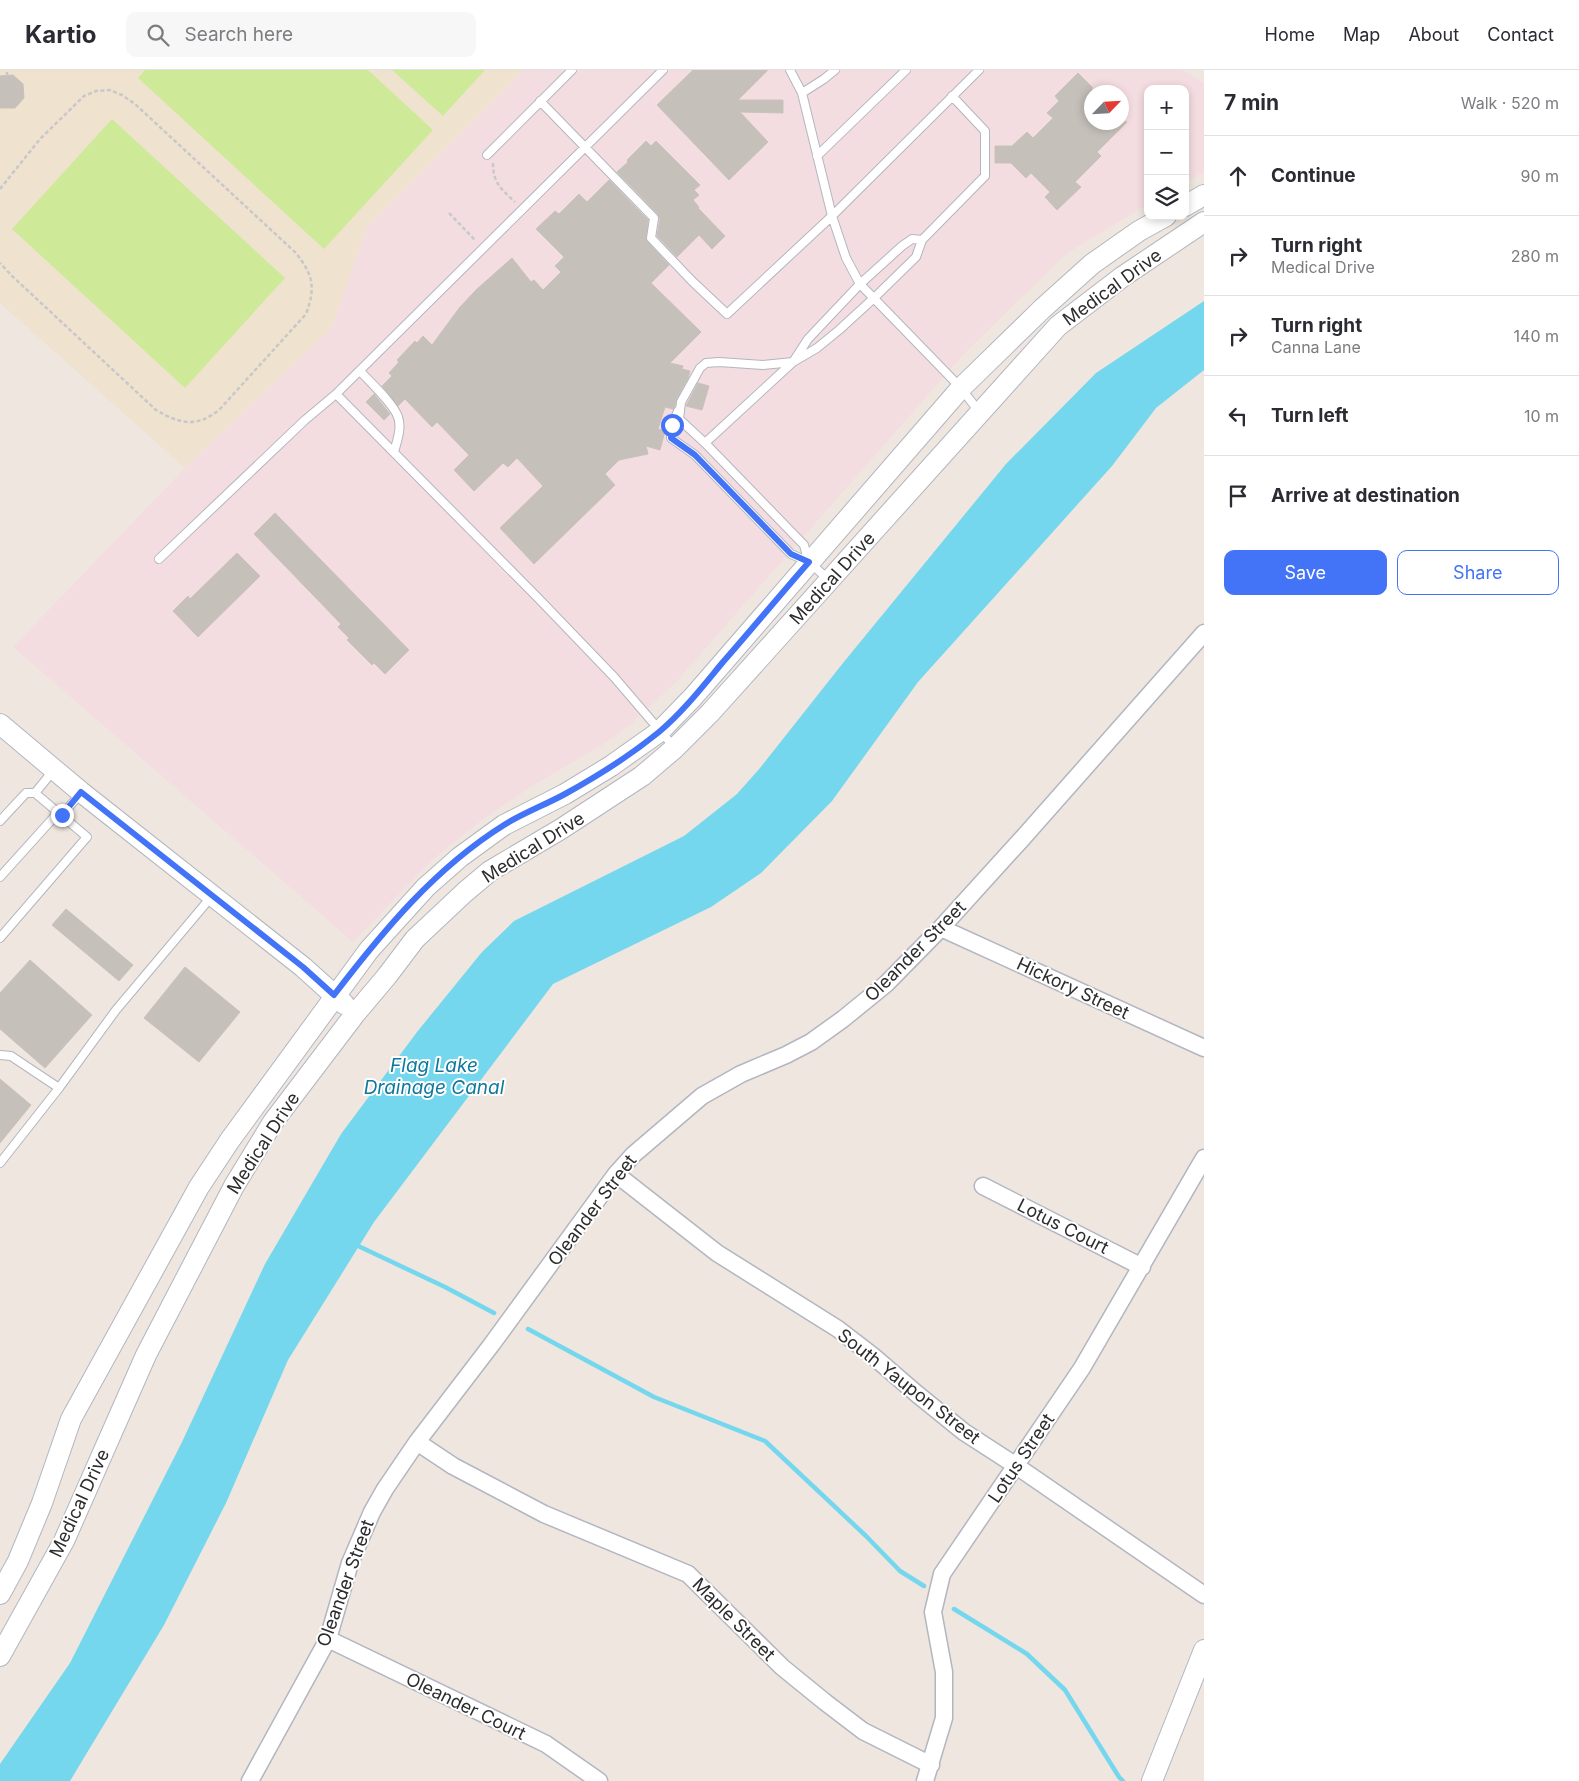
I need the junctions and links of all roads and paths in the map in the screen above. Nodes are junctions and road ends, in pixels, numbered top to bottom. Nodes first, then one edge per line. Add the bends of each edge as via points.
1 (7, 70) edge
2 (572, 70) edge
3 (663, 70) edge
4 (790, 70) edge
5 (836, 70) edge
6 (906, 70) edge
7 (979, 70) edge
8 (6, 76) dead end
9 (802, 92) junction
10 (952, 96) junction
11 (540, 101) junction
12 (586, 148) junction
13 (487, 154) dead end
14 (817, 156) junction
15 (493, 162) dead end
16 (0, 189) edge
17 (1204, 195) edge
18 (1189, 204) edge
19 (523, 210) junction
20 (449, 213) dead end
21 (832, 216) junction
22 (1159, 220) edge
23 (1204, 222) edge
24 (922, 240) junction
25 (483, 249) junction
26 (0, 263) edge
27 (860, 284) junction
28 (874, 298) junction
29 (794, 362) junction
30 (360, 371) junction
31 (961, 388) junction
32 (336, 394) junction
33 (681, 402) junction
34 (980, 413) junction
35 (706, 443) junction
36 (394, 452) junction
37 (159, 559) dead end
38 (809, 562) junction
39 (829, 581) junction
40 (1204, 633) edge
41 (0, 724) edge
42 (659, 732) junction
43 (675, 748) junction
44 (54, 770) junction
45 (81, 792) junction
46 (36, 793) junction
47 (62, 815) junction
48 (0, 821) edge
49 (0, 876) edge
50 (213, 895) junction
51 (942, 928) junction
52 (0, 938) edge
53 (334, 995) junction
54 (355, 1014) junction
55 (1204, 1048) edge
56 (0, 1055) edge
57 (59, 1088) junction
58 (1204, 1158) edge
59 (0, 1163) edge
60 (616, 1174) junction
61 (984, 1186) dead end
62 (1142, 1267) junction
63 (418, 1442) junction
64 (1015, 1465) junction
65 (0, 1594) edge
66 (1204, 1595) edge
67 (328, 1639) junction
68 (1204, 1650) edge
69 (0, 1656) edge
70 (931, 1765) junction
71 (250, 1781) edge
72 (599, 1781) edge
73 (925, 1781) edge
74 (1152, 1781) edge

1 - 8 path
2 - 11 lane
3 - 12 lane
4 - 9 lane
5 - 9 lane
6 - 14 lane
7 - 10 lane
9 - 14 lane
10 - 21 lane
10 - 24 lane via 985,131 985,176
11 - 12 lane
11 - 13 lane
12 - 19 lane
12 - 21 lane via 654,218 651,238 727,314
14 - 21 lane
15 - 19 path via 495,181
16 - 26 path via 40,139 84,96 110,90 122,94 182,145 296,253 312,279 311,300 306,314 219,410 199,422 186,422 156,410
17 - 18 street
19 - 25 lane
20 - 25 path
21 - 27 lane via 846,258
22 - 31 street, Medical Drive via 1092,264
23 - 34 street, Medical Drive via 1122,277 1058,326
24 - 27 lane via 912,240 902,246
24 - 28 lane via 916,257
25 - 30 lane
27 - 28 lane
27 - 29 lane via 808,339
28 - 29 lane via 824,342
28 - 31 lane
29 - 33 lane via 763,365 706,363
29 - 35 lane
30 - 32 lane
30 - 36 lane via 399,417 400,431
31 - 34 lane
31 - 38 street, Medical Drive
32 - 36 lane
32 - 37 lane
33 - 35 lane via 679,419
33 - 38 lane via 672,425 671,438 695,455 791,554
34 - 39 street, Medical Drive
35 - 38 lane via 804,545
36 - 42 lane via 582,643
38 - 39 lane
38 - 42 street, Medical Drive
39 - 43 street, Medical Drive
40 - 51 street, Oleander Street
41 - 44 street
42 - 43 lane
42 - 53 street, Medical Drive via 565,794 504,825 460,857 393,921
43 - 54 street, Medical Drive via 608,799 490,871 415,939
44 - 45 street
44 - 46 lane
45 - 47 lane
45 - 50 street
46 - 47 lane
46 - 48 lane via 26,793
47 - 49 lane via 55,816
47 - 52 lane via 87,837
50 - 53 street
50 - 57 lane via 116,1010
51 - 55 street, Hickory Street
51 - 60 street, Oleander Street via 886,984 843,1019 803,1046 702,1096 633,1155
53 - 54 street
53 - 65 street, Medical Drive via 199,1187 71,1419 22,1553
54 - 69 street, Medical Drive via 273,1122 234,1186 146,1355 64,1541
56 - 57 lane via 12,1056
57 - 59 lane
58 - 62 street, Lotus Street
60 - 63 street, Oleander Street
60 - 64 street, South Yaupon Street via 717,1252 838,1329 964,1432
61 - 62 street, Lotus Court
62 - 64 street, Lotus Street via 1082,1368
63 - 67 street, Oleander Street via 385,1489 360,1538
63 - 70 street, Maple Street via 454,1466 544,1514 688,1574 769,1654 825,1702 863,1731
64 - 66 street, South Yaupon Street
64 - 70 street, Lotus Street via 942,1574 933,1612 944,1672 944,1718
67 - 71 street, Oleander Street
67 - 72 street, Oleander Court via 546,1744
68 - 74 street
70 - 73 street, Lotus Street

